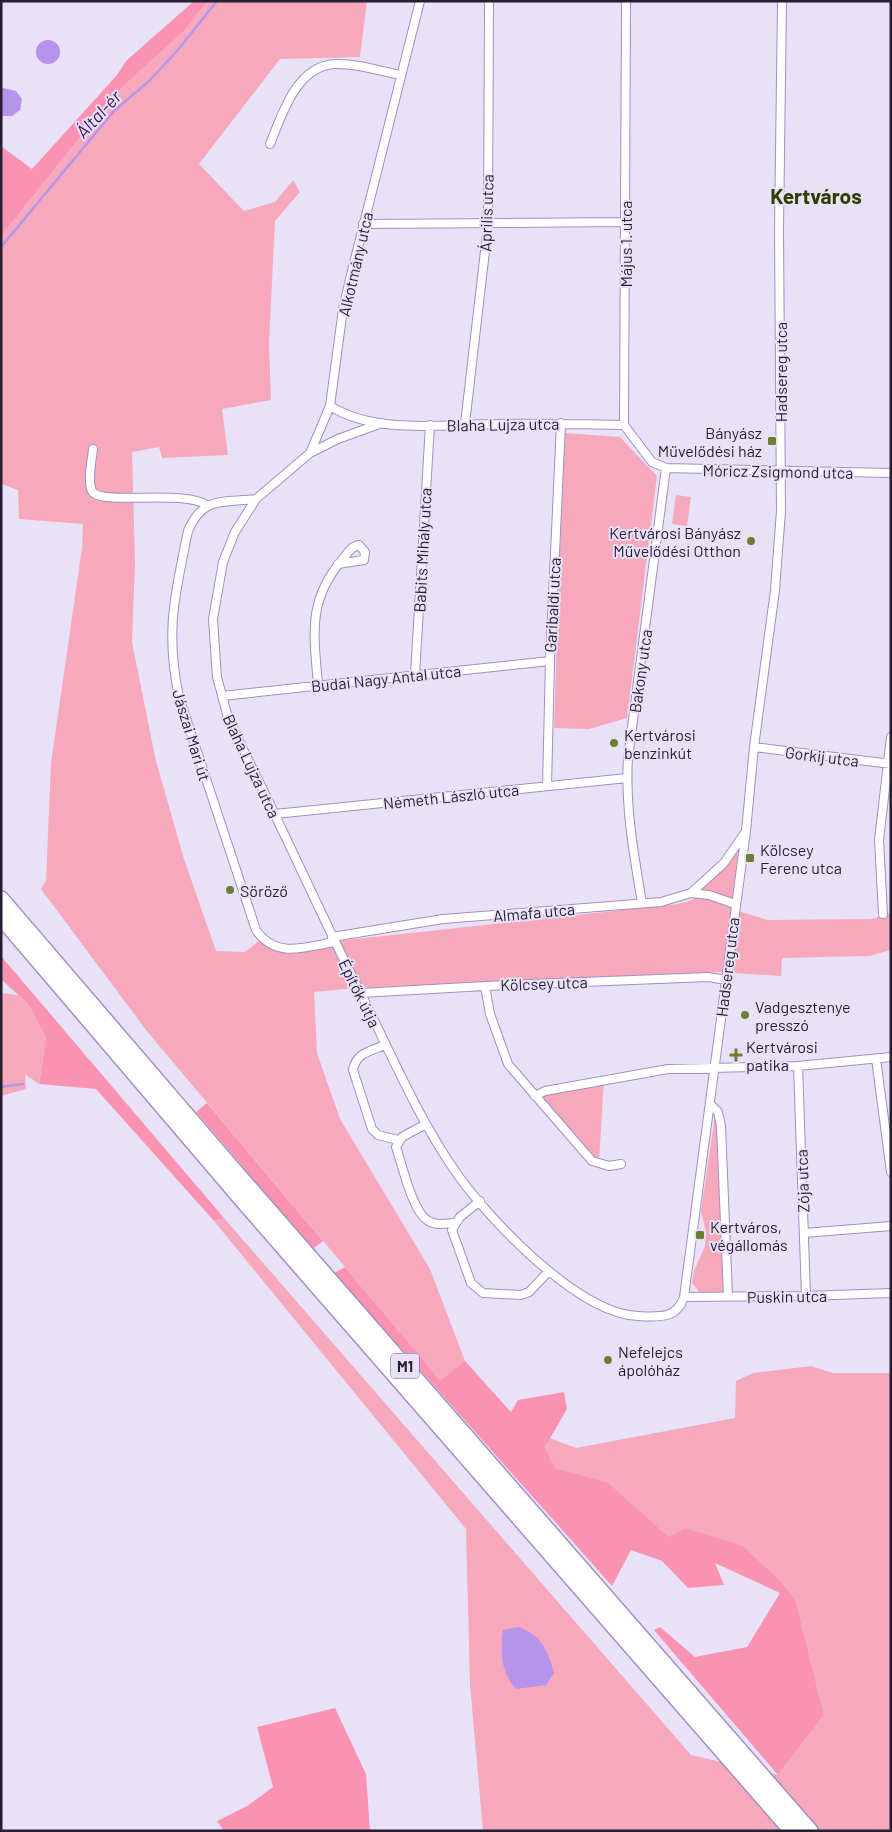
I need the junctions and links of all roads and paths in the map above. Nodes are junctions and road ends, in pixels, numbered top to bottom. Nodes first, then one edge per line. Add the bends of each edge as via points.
1 (420, 1) edge
2 (489, 1) edge
3 (626, 1) edge
4 (782, 1) edge
5 (400, 75) junction
6 (270, 144) dead end
7 (625, 222) junction
8 (363, 224) junction
9 (488, 225) junction
10 (330, 406) junction
11 (382, 423) junction
12 (561, 423) junction
13 (465, 424) junction
14 (430, 425) junction
15 (624, 425) junction
16 (93, 449) dead end
17 (310, 453) junction
18 (666, 468) junction
19 (781, 472) junction
20 (891, 473) edge
21 (256, 499) junction
22 (207, 505) junction
23 (338, 564) dead end
24 (550, 661) junction
25 (415, 675) junction
26 (318, 685) junction
27 (222, 696) junction
28 (891, 737) edge
29 (754, 747) junction
30 (889, 764) edge
31 (627, 778) junction
32 (547, 786) junction
33 (275, 814) junction
34 (746, 831) junction
35 (691, 893) junction
36 (1, 899) edge
37 (642, 903) junction
38 (735, 904) junction
39 (883, 914) dead end
40 (1, 917) edge
41 (333, 939) junction
42 (727, 980) junction
43 (485, 986) junction
44 (361, 993) junction
45 (385, 1045) junction
46 (891, 1057) edge
47 (876, 1059) junction
48 (798, 1066) junction
49 (714, 1068) junction
50 (535, 1096) junction
51 (710, 1104) junction
52 (426, 1124) junction
53 (398, 1140) junction
54 (621, 1164) dead end
55 (891, 1172) edge
56 (480, 1201) junction
57 (454, 1223) junction
58 (891, 1226) edge
59 (804, 1233) junction
60 (549, 1271) junction
61 (891, 1293) edge
62 (728, 1296) junction
63 (806, 1296) junction
64 (684, 1297) junction
65 (681, 1306) joint
66 (792, 1831) edge
67 (810, 1831) edge

1 - 5 street, Alkotmány utca
2 - 9 street, Április utca
3 - 7 street, Május 1. utca
4 - 19 street, Hadsereg utca via 779,229
5 - 6 street via 336,64 319,69 293,92
5 - 8 street, Alkotmány utca
7 - 9 street
7 - 15 street, Május 1. utca
8 - 9 street
8 - 10 street, Alkotmány utca via 343,309
9 - 13 street, Április utca
10 - 11 street, Blaha Lujza utca via 353,418
10 - 17 street, Alkotmány utca
11 - 14 street, Blaha Lujza utca
11 - 17 street, Blaha Lujza utca
12 - 13 street, Blaha Lujza utca
12 - 15 street, Blaha Lujza utca
12 - 24 street, Garibaldi utca
13 - 14 street, Blaha Lujza utca
14 - 25 street, Babits Mihály utca
15 - 18 street via 652,462
16 - 22 street via 90,485 96,496 194,498
17 - 21 street, Blaha Lujza utca
18 - 19 street, Móricz Zsigmond utca
18 - 31 street, Bakony utca
19 - 20 street, Móricz Zsigmond utca
19 - 29 street, Hadsereg utca via 782,511 775,590
21 - 22 street
21 - 27 street, Blaha Lujza utca via 235,532 218,582 213,637
22 - 41 street, Jászai Mari út via 188,531 174,603 171,651 179,697 256,930 269,944 284,950
23 - 26 street via 322,589 316,608
24 - 25 street, Budai Nagy Antal utca
24 - 32 street, Garibaldi utca
25 - 26 street, Budai Nagy Antal utca
26 - 27 street, Budai Nagy Antal utca
27 - 33 street, Blaha Lujza utca via 234,731
28 - 30 street
29 - 30 street, Gorkij utca
29 - 34 street, Hadsereg utca
30 - 39 street via 879,840
31 - 32 street, Németh László utca
31 - 37 street, Bakony utca via 631,837
32 - 33 street, Németh László utca
33 - 41 street, Blaha Lujza utca
34 - 35 street, Hadsereg utca via 724,863
34 - 38 street, Hadsereg utca
35 - 37 street, Almafa utca via 661,902
35 - 38 street, Almafa utca
36 - 67 highway, M1 via 224,1160
37 - 41 street, Almafa utca via 443,919
38 - 42 street, Hadsereg utca
40 - 66 highway, M1 via 243,1201
41 - 44 street, Építők útja
42 - 43 street, Kölcsey utca via 708,977
42 - 49 street, Hadsereg utca
43 - 44 street, Kölcsey utca
43 - 50 street via 490,1014 508,1064
44 - 45 street, Építők útja
45 - 52 street, Építők útja
45 - 53 street, Építők útja via 360,1055 353,1070 372,1129 378,1135
46 - 47 street
47 - 48 street
47 - 55 street
48 - 49 street
48 - 59 street, Zója utca
49 - 50 street via 668,1069 624,1075 545,1091
49 - 51 street, Hadsereg utca
50 - 54 street via 592,1161 609,1166
51 - 62 street via 718,1112 721,1126
51 - 64 street, Hadsereg utca
52 - 53 street
52 - 56 street, Építők útja via 454,1170
53 - 57 street via 396,1147 419,1212 427,1221
56 - 57 street
56 - 60 street, Építők útja
57 - 60 street via 452,1230 463,1264 471,1283 483,1293 521,1295 529,1292
58 - 59 street
59 - 63 street, Zója utca
60 - 65 street, Építők útja via 593,1303 612,1312 664,1316 673,1314
61 - 63 street, Puskin utca
62 - 63 street, Puskin utca
62 - 64 street, Puskin utca
64 - 65 street, Hadsereg utca

